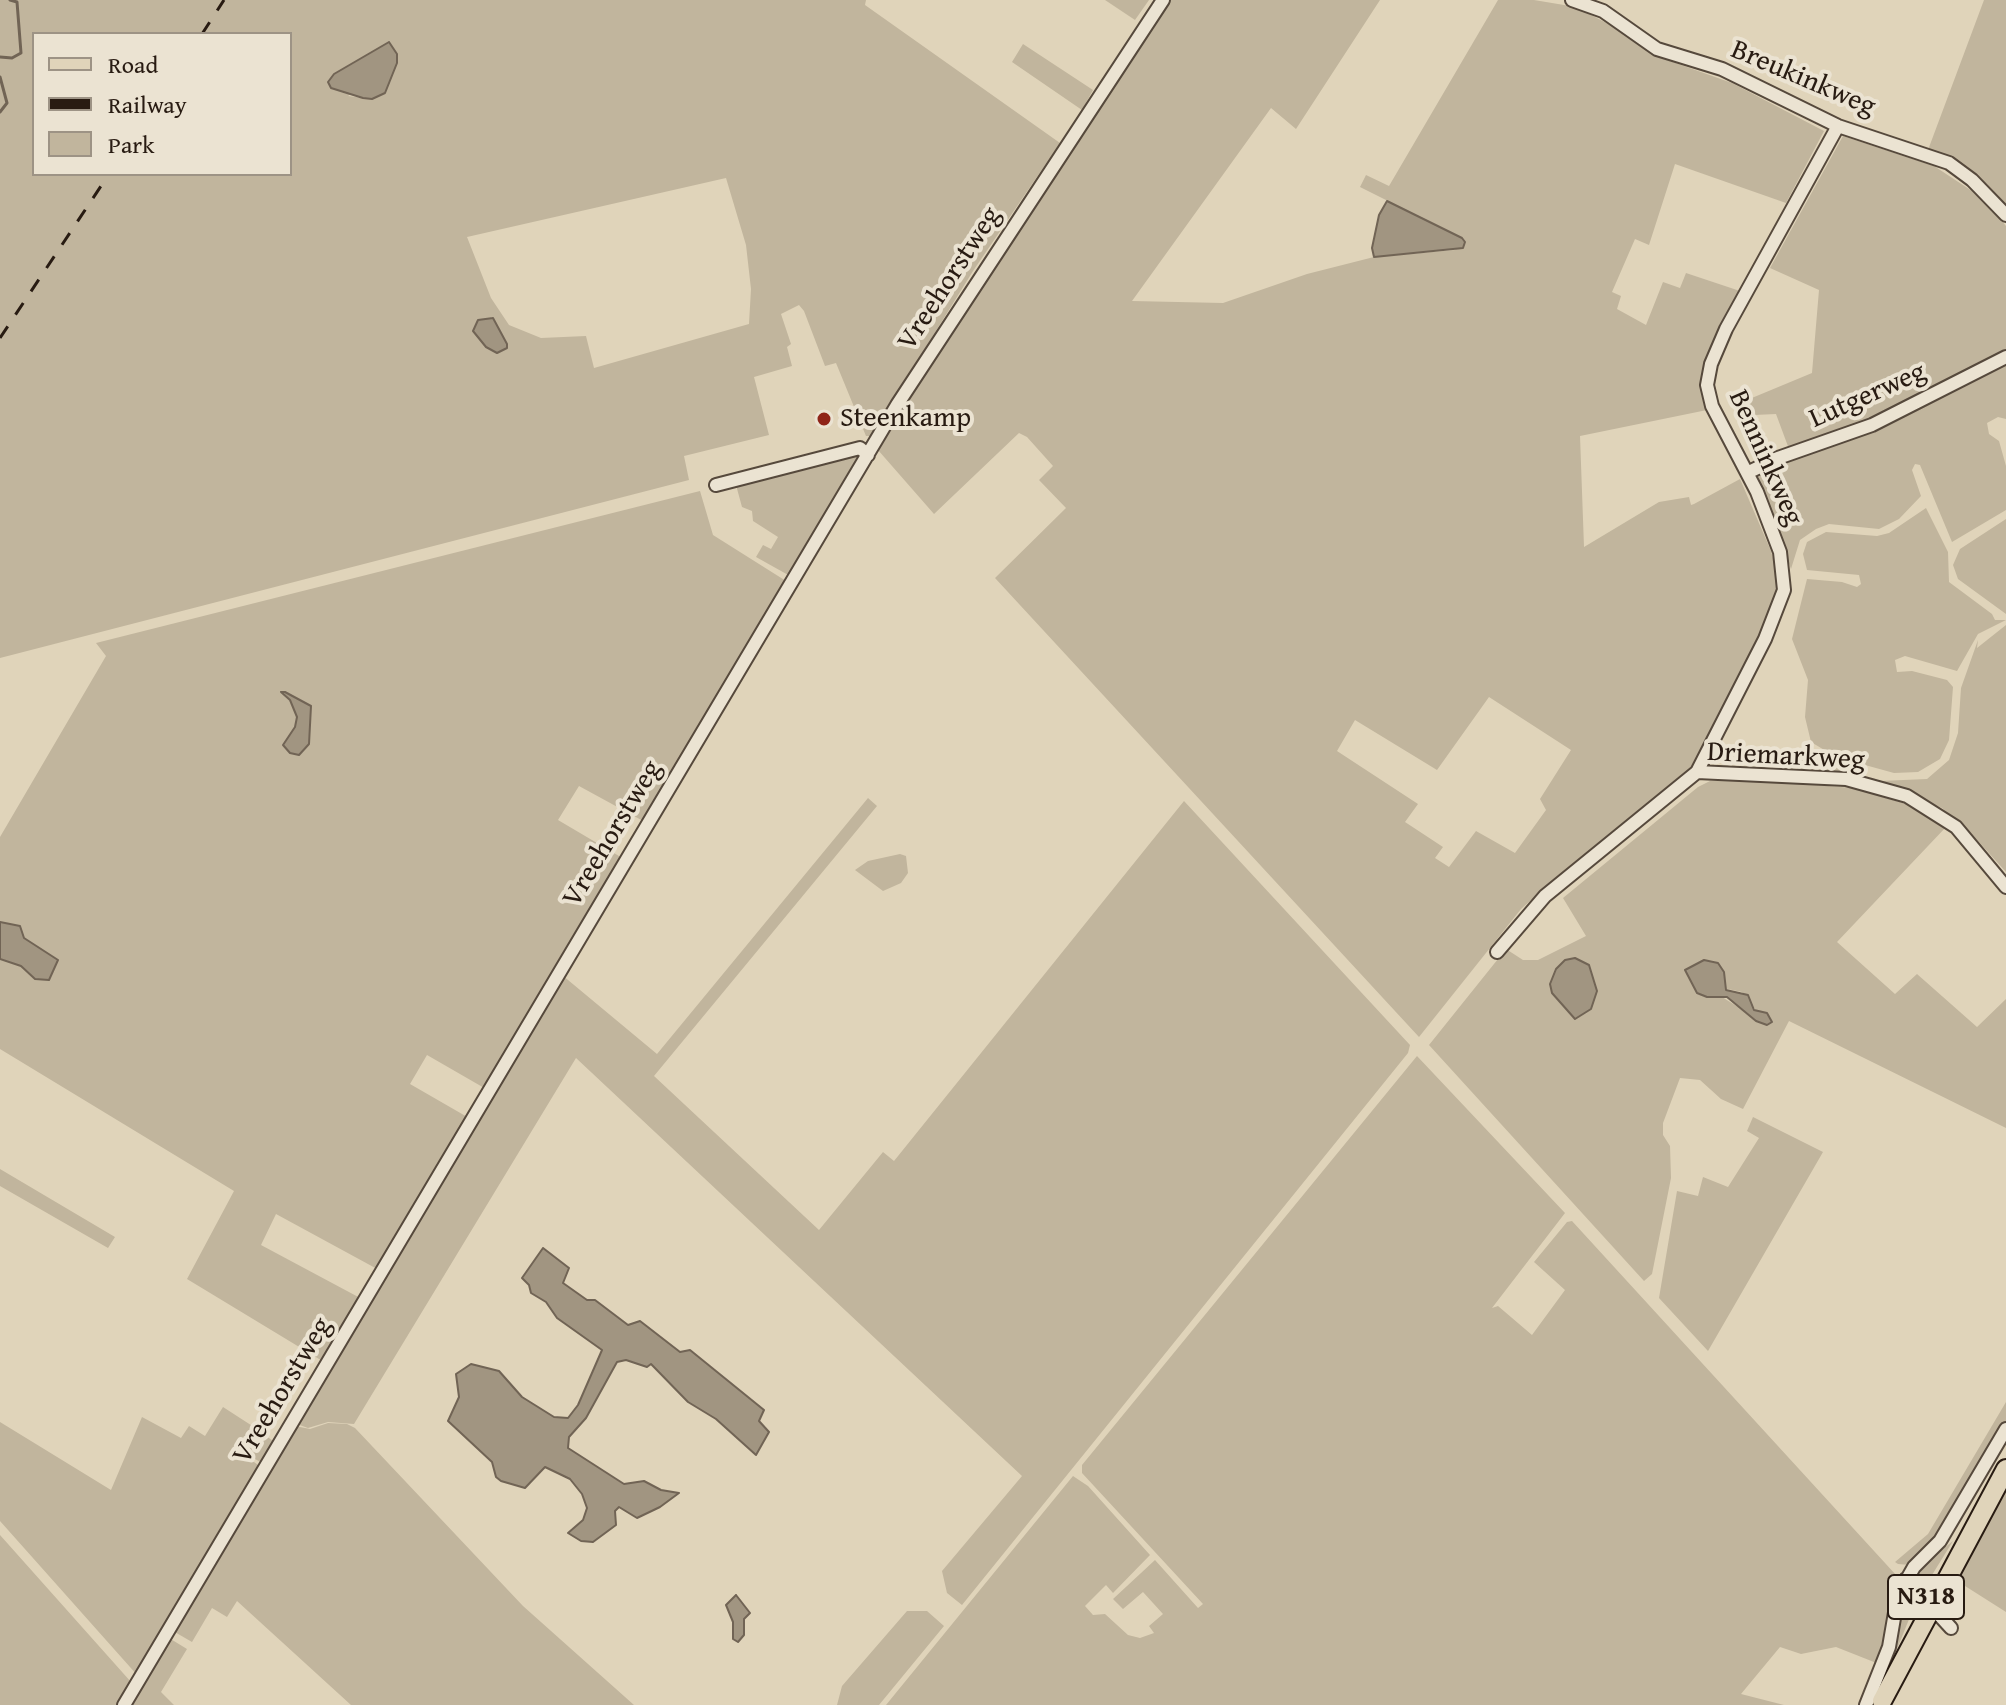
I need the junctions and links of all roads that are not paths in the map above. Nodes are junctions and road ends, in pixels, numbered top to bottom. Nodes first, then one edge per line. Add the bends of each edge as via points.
1 (1163, 0) edge
2 (1572, 0) edge
3 (1838, 126) junction
4 (2006, 215) edge
5 (2006, 357) edge
6 (868, 455) junction
7 (1747, 473) junction
8 (716, 485) dead end
9 (1697, 772) junction
10 (2006, 887) edge
11 (1497, 952) dead end
12 (2006, 1429) edge
13 (2006, 1469) edge
14 (1906, 1579) junction
15 (1927, 1603) junction
16 (1951, 1628) dead end
17 (1876, 1704) edge
18 (124, 1705) edge

1 - 6 street, Vreehorstweg
2 - 3 street, Breukinkweg via 1603,11 1657,49 1722,69
3 - 4 street, Breukinkweg via 1949,163
3 - 7 street, Benninkweg via 1711,364 1707,385 1712,406
5 - 7 street, Lutgerweg via 1872,425
6 - 8 street via 860,448
6 - 18 street, Vreehorstweg
7 - 9 street, Benninkweg via 1780,552 1784,590
9 - 10 street, Driemarkweg via 1846,779 1907,796 1956,827
9 - 11 street, Driemarkweg via 1545,896
12 - 14 street via 1940,1541
13 - 15 main road, N318
14 - 15 street
14 - 17 street via 1894,1608
15 - 16 street
15 - 17 main road, N318

